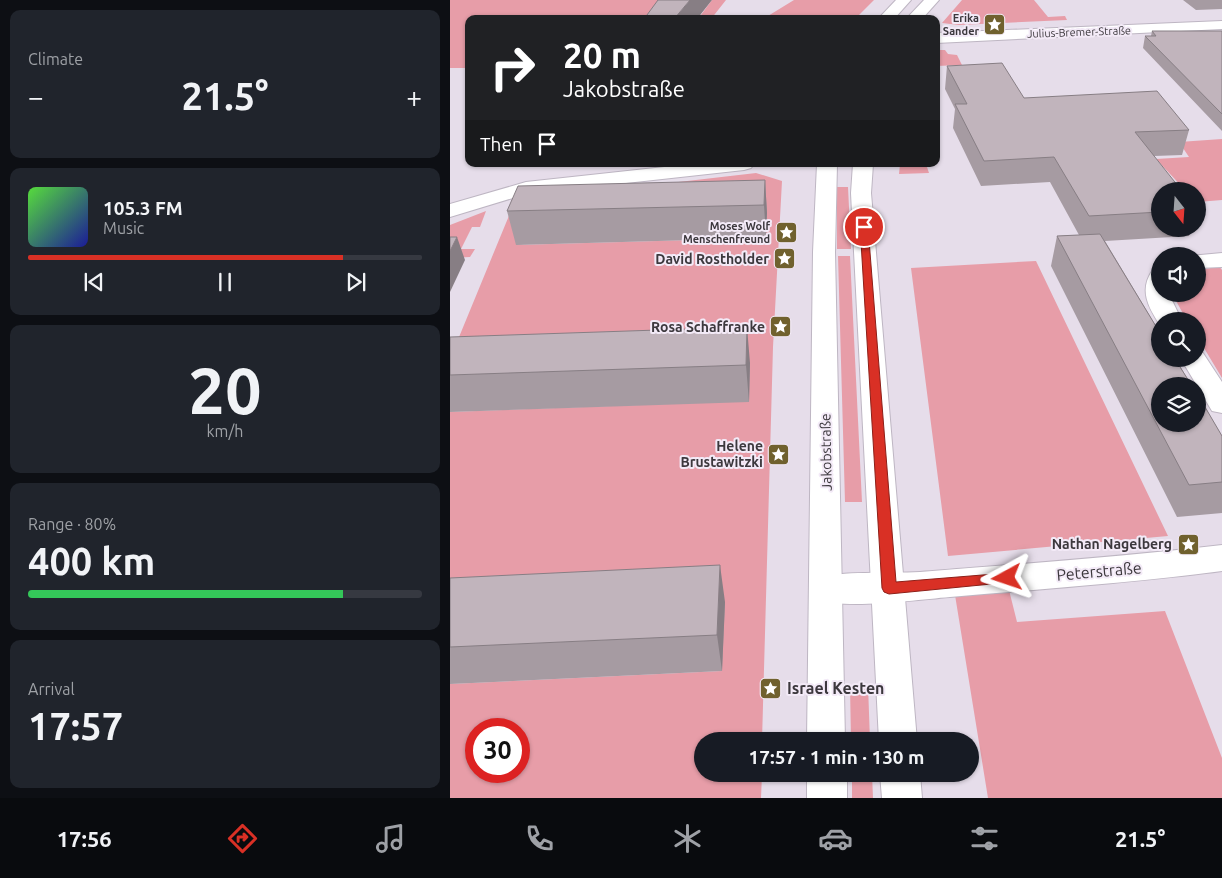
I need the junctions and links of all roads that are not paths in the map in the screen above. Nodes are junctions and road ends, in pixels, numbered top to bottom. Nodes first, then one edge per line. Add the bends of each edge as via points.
1 (904, 0) edge
2 (932, 0) edge
3 (889, 15) edge
4 (917, 15) edge
5 (1222, 25) edge
6 (940, 38) edge
7 (716, 167) edge
8 (827, 167) edge
9 (863, 167) edge
10 (450, 211) edge
11 (1222, 260) edge
12 (1206, 261) edge
13 (1199, 367) edge
14 (1222, 404) edge
15 (1222, 558) edge
16 (889, 588) junction
17 (826, 589) junction
18 (826, 732) edge
19 (897, 732) edge
20 (827, 782) edge
21 (901, 782) edge
22 (827, 798) edge
23 (902, 798) edge

1 - 3 street
2 - 4 street
5 - 6 street, Julius-Bremer-Straße
7 - 10 street via 533,187
8 - 17 street, Jakobstraße via 824,252
9 - 16 street via 862,212
11 - 12 street
13 - 14 street
15 - 16 street, Peterstraße
16 - 17 street, Peterstraße
16 - 19 street
17 - 18 street, Jakobstraße
20 - 22 street
21 - 23 street

